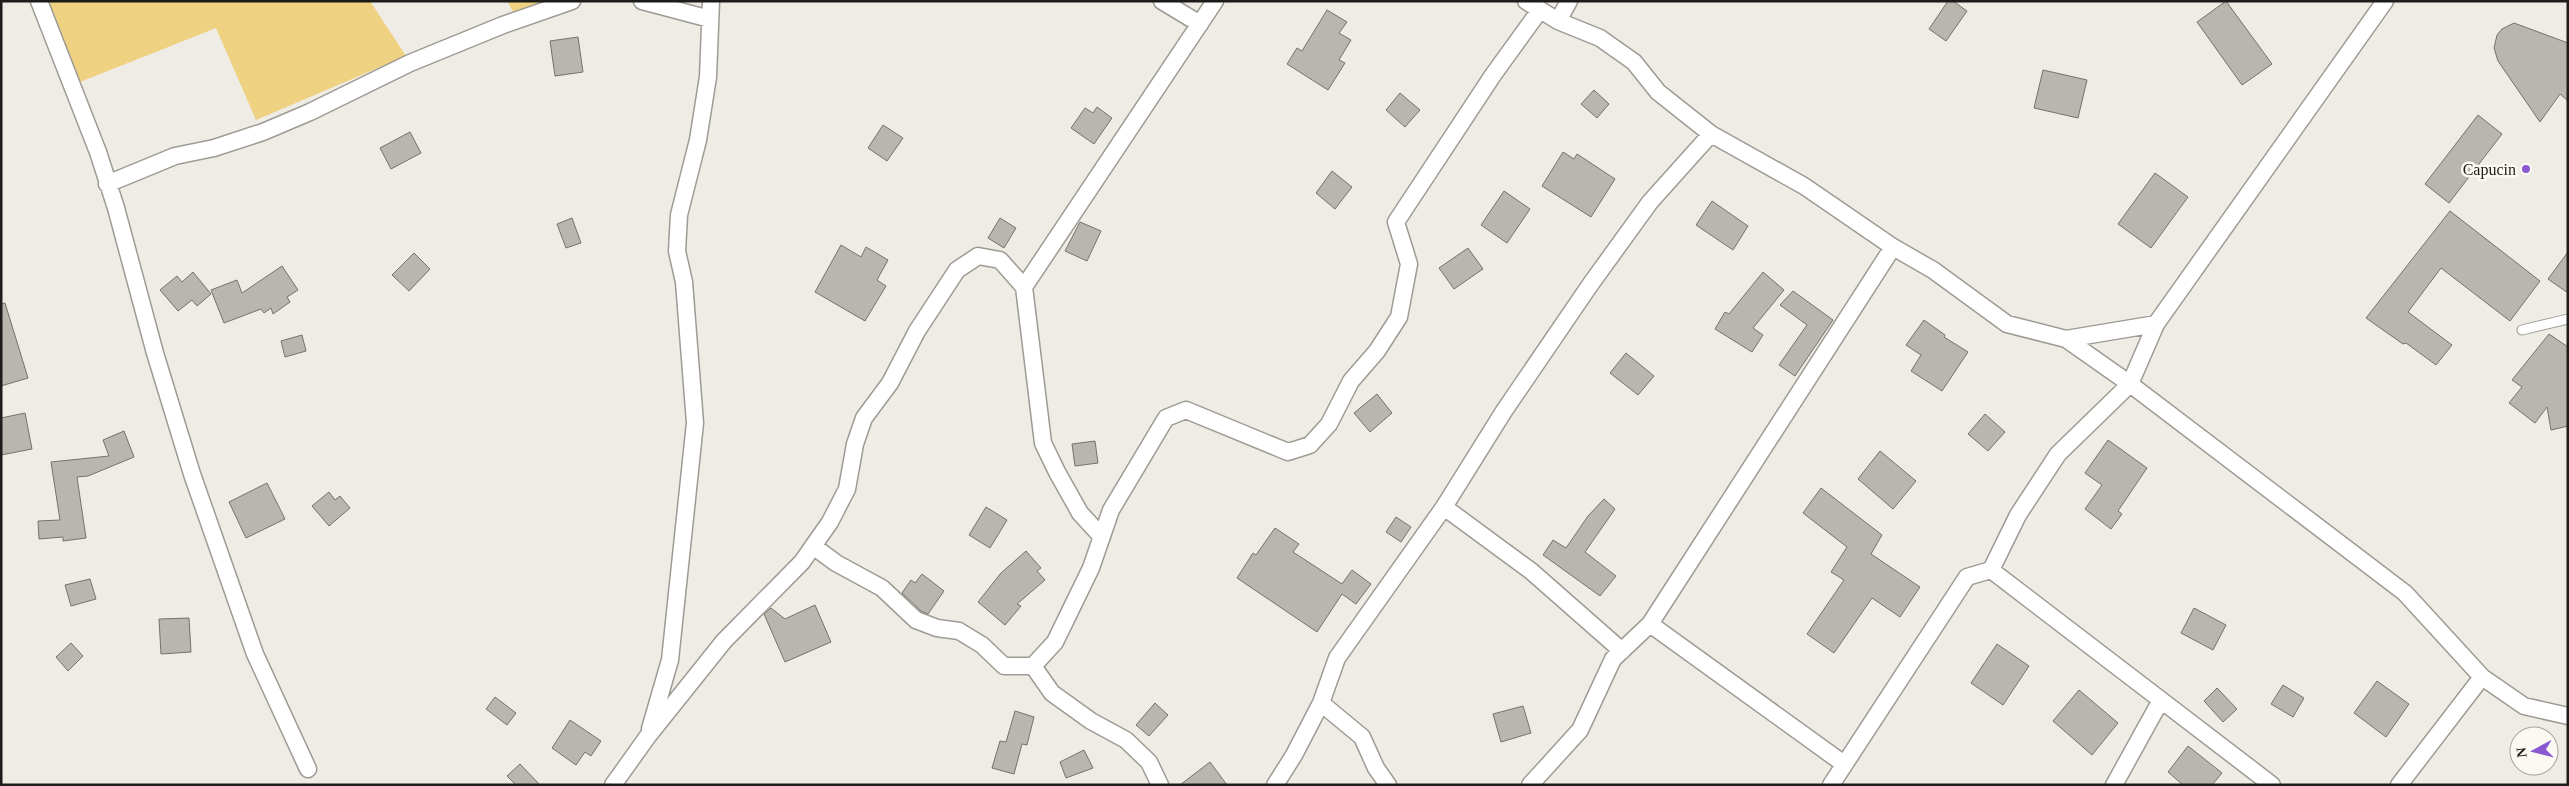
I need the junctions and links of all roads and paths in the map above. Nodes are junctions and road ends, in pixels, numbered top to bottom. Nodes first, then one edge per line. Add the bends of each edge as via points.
1 (39, 1) edge
2 (572, 1) edge
3 (642, 1) edge
4 (711, 1) edge
5 (1162, 1) edge
6 (1215, 1) edge
7 (1526, 1) edge
8 (1569, 1) edge
9 (2385, 1) edge
10 (1540, 10) junction
11 (710, 19) junction
12 (1558, 21) junction
13 (1200, 24) junction
14 (1711, 134) junction
15 (107, 184) junction
16 (1893, 247) junction
17 (1024, 287) junction
18 (2568, 319) edge
19 (2156, 324) junction
20 (2522, 330) dead end
21 (2066, 339) junction
22 (2130, 384) junction
23 (1444, 507) junction
24 (1102, 537) junction
25 (813, 546) junction
26 (1991, 570) junction
27 (1650, 624) junction
28 (1622, 651) junction
29 (1034, 666) junction
30 (2482, 677) junction
31 (2161, 700) junction
32 (1321, 703) junction
33 (2568, 716) edge
34 (648, 736) junction
35 (1844, 764) junction
36 (308, 770) dead end
37 (613, 785) edge
38 (1160, 785) edge
39 (1275, 785) edge
40 (1388, 785) edge
41 (1530, 785) edge
42 (1831, 785) edge
43 (2114, 785) edge
44 (2272, 785) edge
45 (2399, 785) edge

1 - 15 street via 98,152
2 - 15 street via 410,63 263,132 214,148 175,156
3 - 11 street
4 - 11 street
5 - 13 street
6 - 13 street
7 - 10 street
8 - 12 street
9 - 19 street
10 - 12 street
10 - 24 street via 1396,222 1409,264 1399,317 1377,351 1351,381 1329,424 1310,445 1288,452 1186,410 1166,418 1111,510
11 - 34 street via 708,76 698,140 679,215 677,251 684,282 695,423 670,660
12 - 14 street via 1600,38 1634,62 1658,92
13 - 17 street
14 - 16 street via 1804,186
14 - 23 street via 1650,202 1590,285 1504,411
15 - 36 street via 192,474 255,654
16 - 21 street via 1934,270 2007,324
16 - 27 street
17 - 24 street via 1043,442 1056,472 1080,512
17 - 25 street via 1000,260 978,256 957,270 890,383 864,418 855,444 847,489
18 - 20 lane
19 - 21 street
19 - 22 street
21 - 22 street
22 - 26 street via 2058,454 2018,515
22 - 30 street via 2405,593
23 - 28 street via 1531,571
23 - 32 street via 1337,658
24 - 29 street via 1091,568 1055,642
25 - 29 street via 836,563 882,588 916,620 937,628 959,631 982,645 1004,666
25 - 34 street via 802,562 724,641
26 - 31 street
26 - 35 street via 1968,577
27 - 28 street
27 - 35 street
28 - 41 street via 1613,659 1580,730
29 - 38 street via 1052,693 1091,721 1126,740 1150,762
30 - 33 street via 2524,706
30 - 45 street
31 - 43 street
31 - 44 street
32 - 39 street
32 - 40 street via 1362,737
34 - 37 street
35 - 42 street

